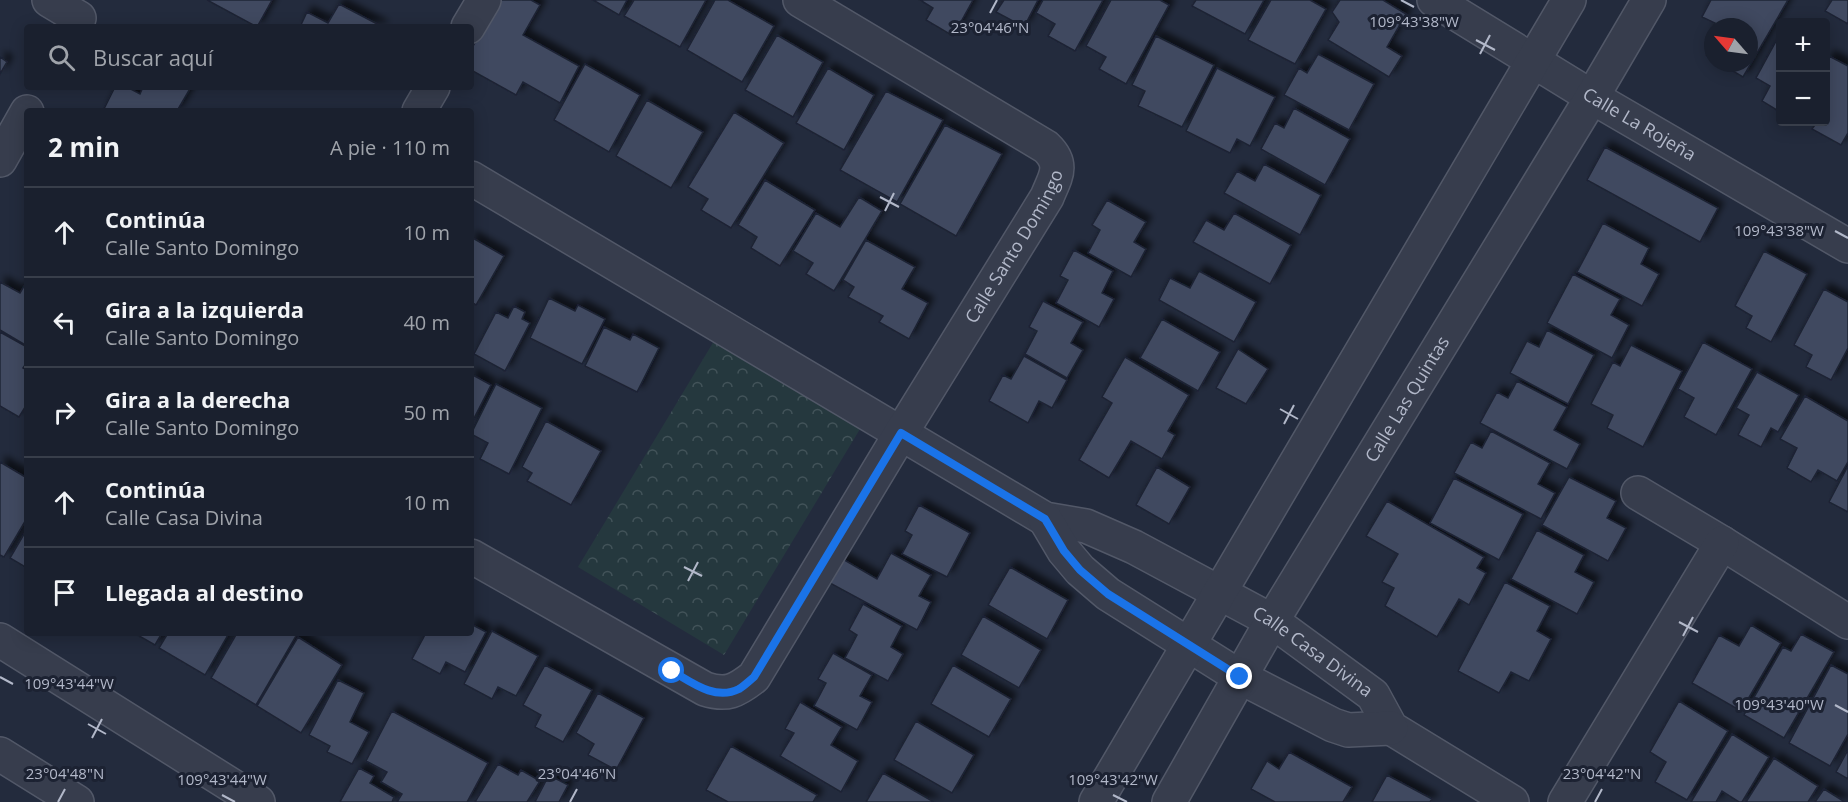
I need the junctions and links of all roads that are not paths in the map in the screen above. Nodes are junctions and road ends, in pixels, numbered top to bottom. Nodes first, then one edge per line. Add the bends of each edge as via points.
1 (49, 0) edge
2 (484, 0) edge
3 (800, 0) edge
4 (1434, 0) edge
5 (1569, 0) edge
6 (1650, 0) edge
7 (81, 15) edge
8 (470, 24) edge
9 (1533, 60) junction
10 (39, 90) edge
11 (431, 90) edge
12 (1592, 97) junction
13 (29, 108) edge
14 (421, 108) edge
15 (24, 116) edge
16 (0, 160) edge
17 (474, 180) edge
18 (1848, 246) edge
19 (901, 433) junction
20 (1638, 493) dead end
21 (1045, 519) junction
22 (1722, 543) junction
23 (474, 558) edge
24 (1219, 592) junction
25 (1272, 621) junction
26 (1848, 622) edge
27 (0, 640) edge
28 (1189, 644) junction
29 (1240, 677) junction
30 (1392, 728) junction
31 (0, 754) edge
32 (77, 802) edge
33 (258, 802) edge
34 (1096, 802) edge
35 (1170, 802) edge
36 (1512, 802) edge
37 (1565, 802) edge

1 - 7 street
2 - 8 street
3 - 19 street, Calle Santo Domingo via 1046,147 1057,162 1058,170 1047,197
4 - 9 street, Calle La Rojeña
5 - 9 street
6 - 12 street, Calle Las Quintas
9 - 12 street, Calle La Rojeña
9 - 24 street
10 - 13 street
11 - 14 street
12 - 18 street, Calle La Rojeña
12 - 25 street, Calle Las Quintas
15 - 16 street
17 - 19 street
19 - 21 street
19 - 23 street, Calle Santo Domingo via 754,677 739,689 705,689
20 - 22 street
21 - 24 street via 1086,526
21 - 28 street via 1080,570 1108,594
22 - 26 street
22 - 37 street
24 - 25 street, Calle Casa Divina
24 - 28 street
25 - 29 street, Calle Las Quintas
25 - 30 street, Calle Casa Divina via 1373,695
27 - 33 street
28 - 29 street, Calle Casa Divina
28 - 34 street
29 - 30 street, Calle Casa Divina via 1333,725 1348,730
29 - 35 street, Calle Las Quintas
30 - 36 street, Calle Casa Divina
31 - 32 street

